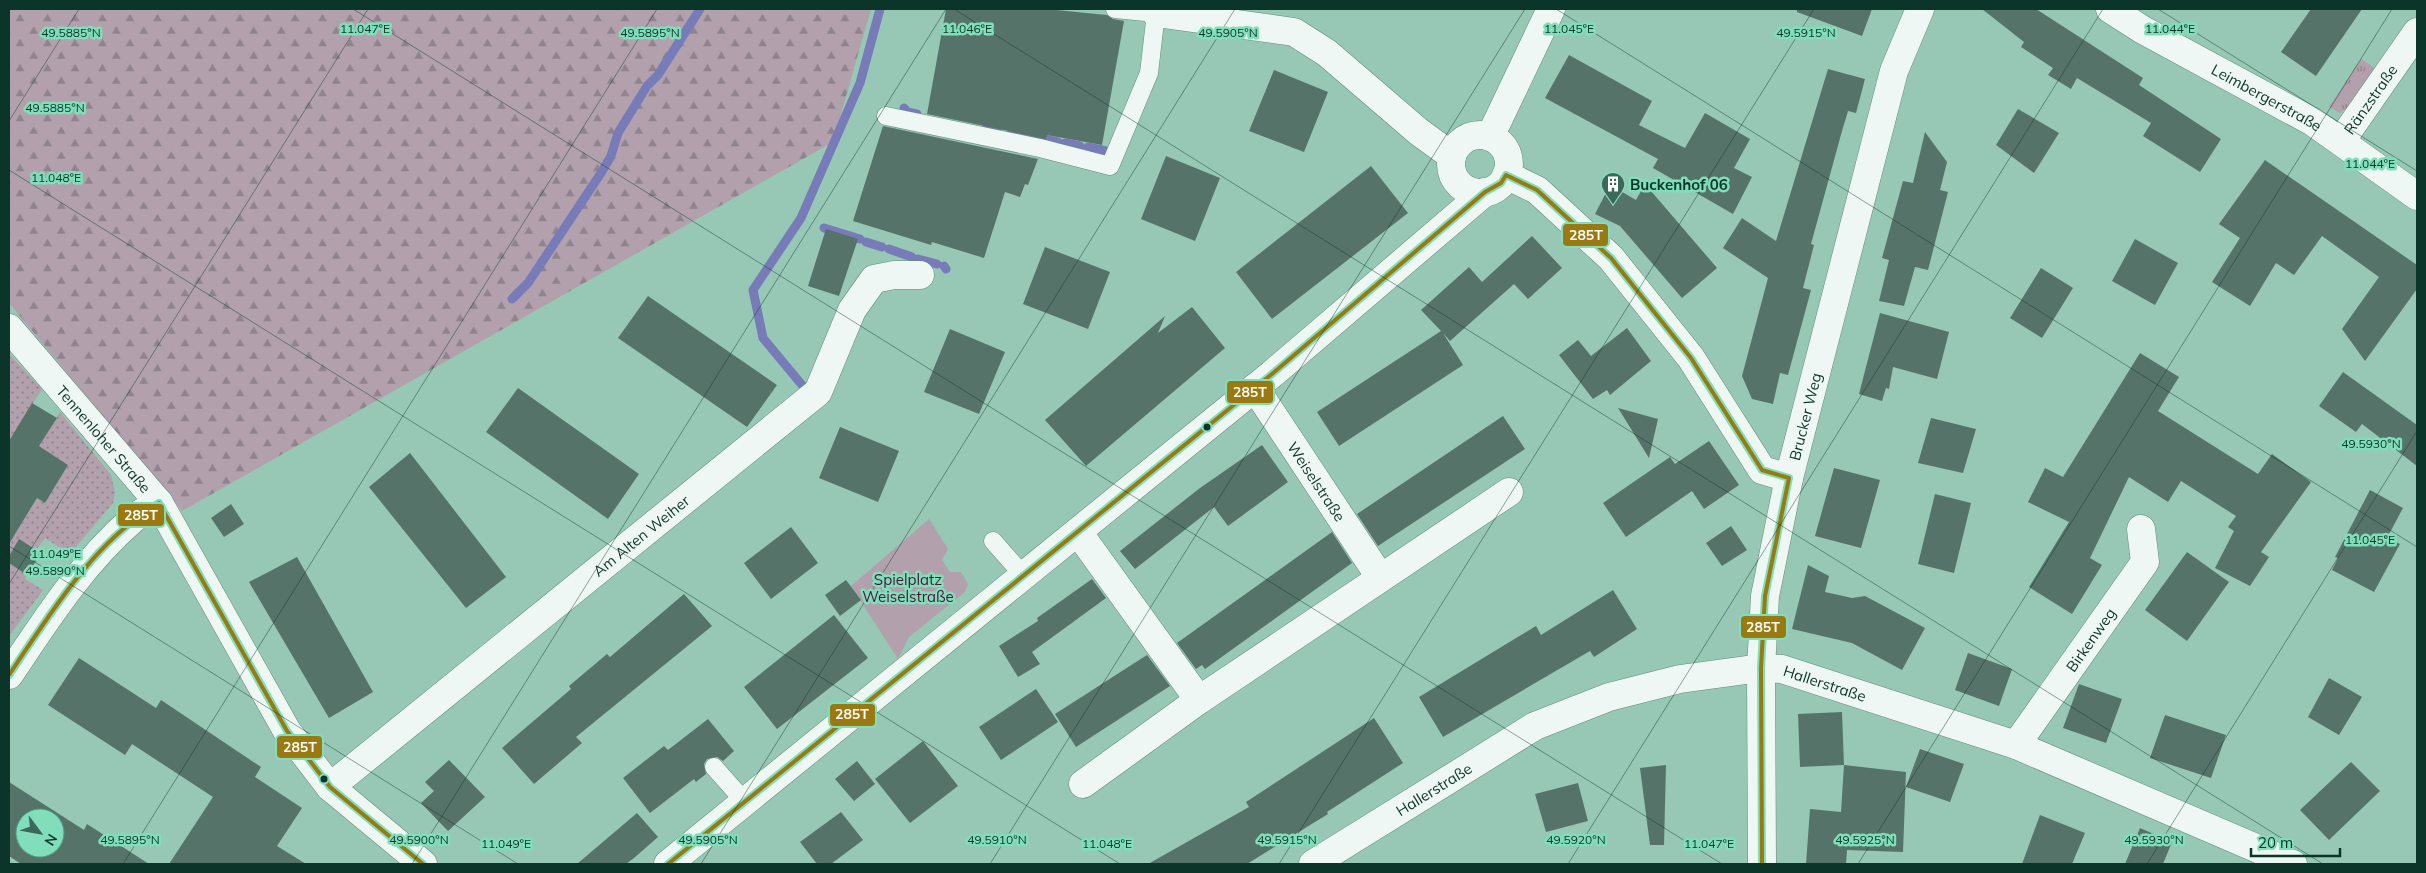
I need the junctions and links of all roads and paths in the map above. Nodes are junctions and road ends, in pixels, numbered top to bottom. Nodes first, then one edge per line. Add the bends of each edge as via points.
1 (1115, 9) edge
2 (1551, 9) edge
3 (1920, 9) edge
4 (2110, 9) edge
5 (1156, 13) junction
6 (1259, 17) edge
7 (2417, 32) edge
8 (886, 116) dead end
9 (1490, 137) junction
10 (2342, 141) junction
11 (1452, 156) junction
12 (1506, 175) junction
13 (1485, 192) junction
14 (2417, 196) edge
15 (920, 275) dead end
16 (9, 328) edge
17 (1255, 388) junction
18 (1789, 478) junction
19 (1509, 492) dead end
20 (159, 504) junction
21 (2141, 529) dead end
22 (1078, 532) junction
23 (993, 541) dead end
24 (1024, 576) junction
25 (1380, 577) junction
26 (1761, 668) junction
27 (9, 675) edge
28 (1199, 700) junction
29 (2016, 745) junction
30 (714, 767) dead end
31 (1083, 784) dead end
32 (330, 787) junction
33 (745, 802) junction
34 (423, 864) edge
35 (668, 864) edge
36 (1314, 864) edge
37 (1762, 864) edge
38 (2293, 864) edge

1 - 5 lane
2 - 9 street
3 - 18 street, Brucker Weg via 1894,71
4 - 10 street, Leimbergerstraße
5 - 6 street
5 - 8 lane via 1149,73 1110,166
6 - 11 street via 1294,32 1328,53 1419,132
7 - 10 street, Ränzstraße
9 - 11 street via 1471,136 1462,140
9 - 12 street via 1504,148 1508,157
10 - 14 street, Leimbergerstraße
11 - 13 street via 1454,175 1459,183 1466,189
12 - 13 street via 1501,184
12 - 18 street via 1537,190 1611,258 1691,358 1762,470
13 - 17 street
15 - 32 street, Am Alten Weiher via 874,279 852,310 818,392
16 - 20 street, Tennenloher Straße
17 - 22 street
17 - 25 street, Weiselstraße
18 - 26 street, Brucker Weg via 1765,596
19 - 25 street
20 - 27 street via 134,517 87,566
20 - 32 street, Tennenloher Straße via 287,731
21 - 29 street, Birkenweg via 2145,562
22 - 24 street
22 - 28 street
23 - 24 lane
24 - 33 street
25 - 28 street
26 - 29 street, Hallerstraße via 1782,669
26 - 36 street, Hallerstraße via 1680,679 1610,697 1535,726
26 - 37 street, Brucker Weg
28 - 31 street
29 - 38 street, Hallerstraße
30 - 33 lane
32 - 34 street, Tennenloher Straße
33 - 35 street

